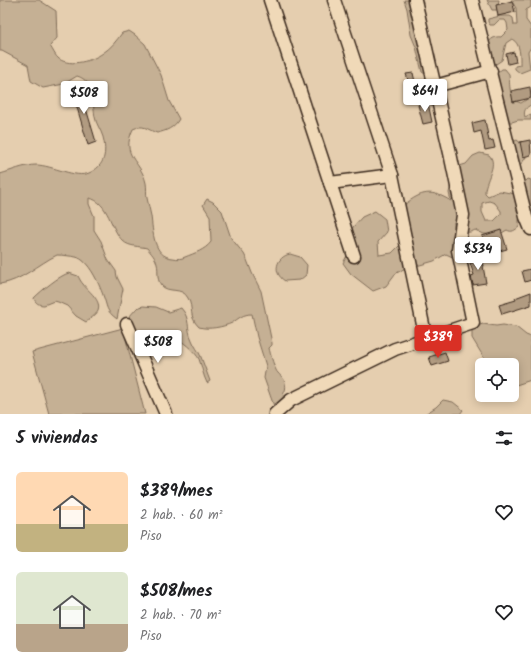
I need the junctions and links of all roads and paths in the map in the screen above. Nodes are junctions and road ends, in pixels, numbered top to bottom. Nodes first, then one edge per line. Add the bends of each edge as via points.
1 (270, 0) edge
2 (334, 0) edge
3 (415, 0) edge
4 (472, 0) edge
5 (491, 71) junction
6 (435, 86) junction
7 (392, 175) junction
8 (330, 183) junction
9 (531, 229) edge
10 (354, 256) dead end
11 (127, 324) dead end
12 (426, 339) junction
13 (166, 414) edge
14 (275, 414) edge

1 - 8 street
2 - 7 street
3 - 6 street
4 - 5 street
5 - 6 street
5 - 9 street via 524,210
6 - 12 street via 463,215 458,250 474,323
7 - 8 street
7 - 12 street
8 - 10 street
11 - 13 street
12 - 14 street via 395,349 291,400

